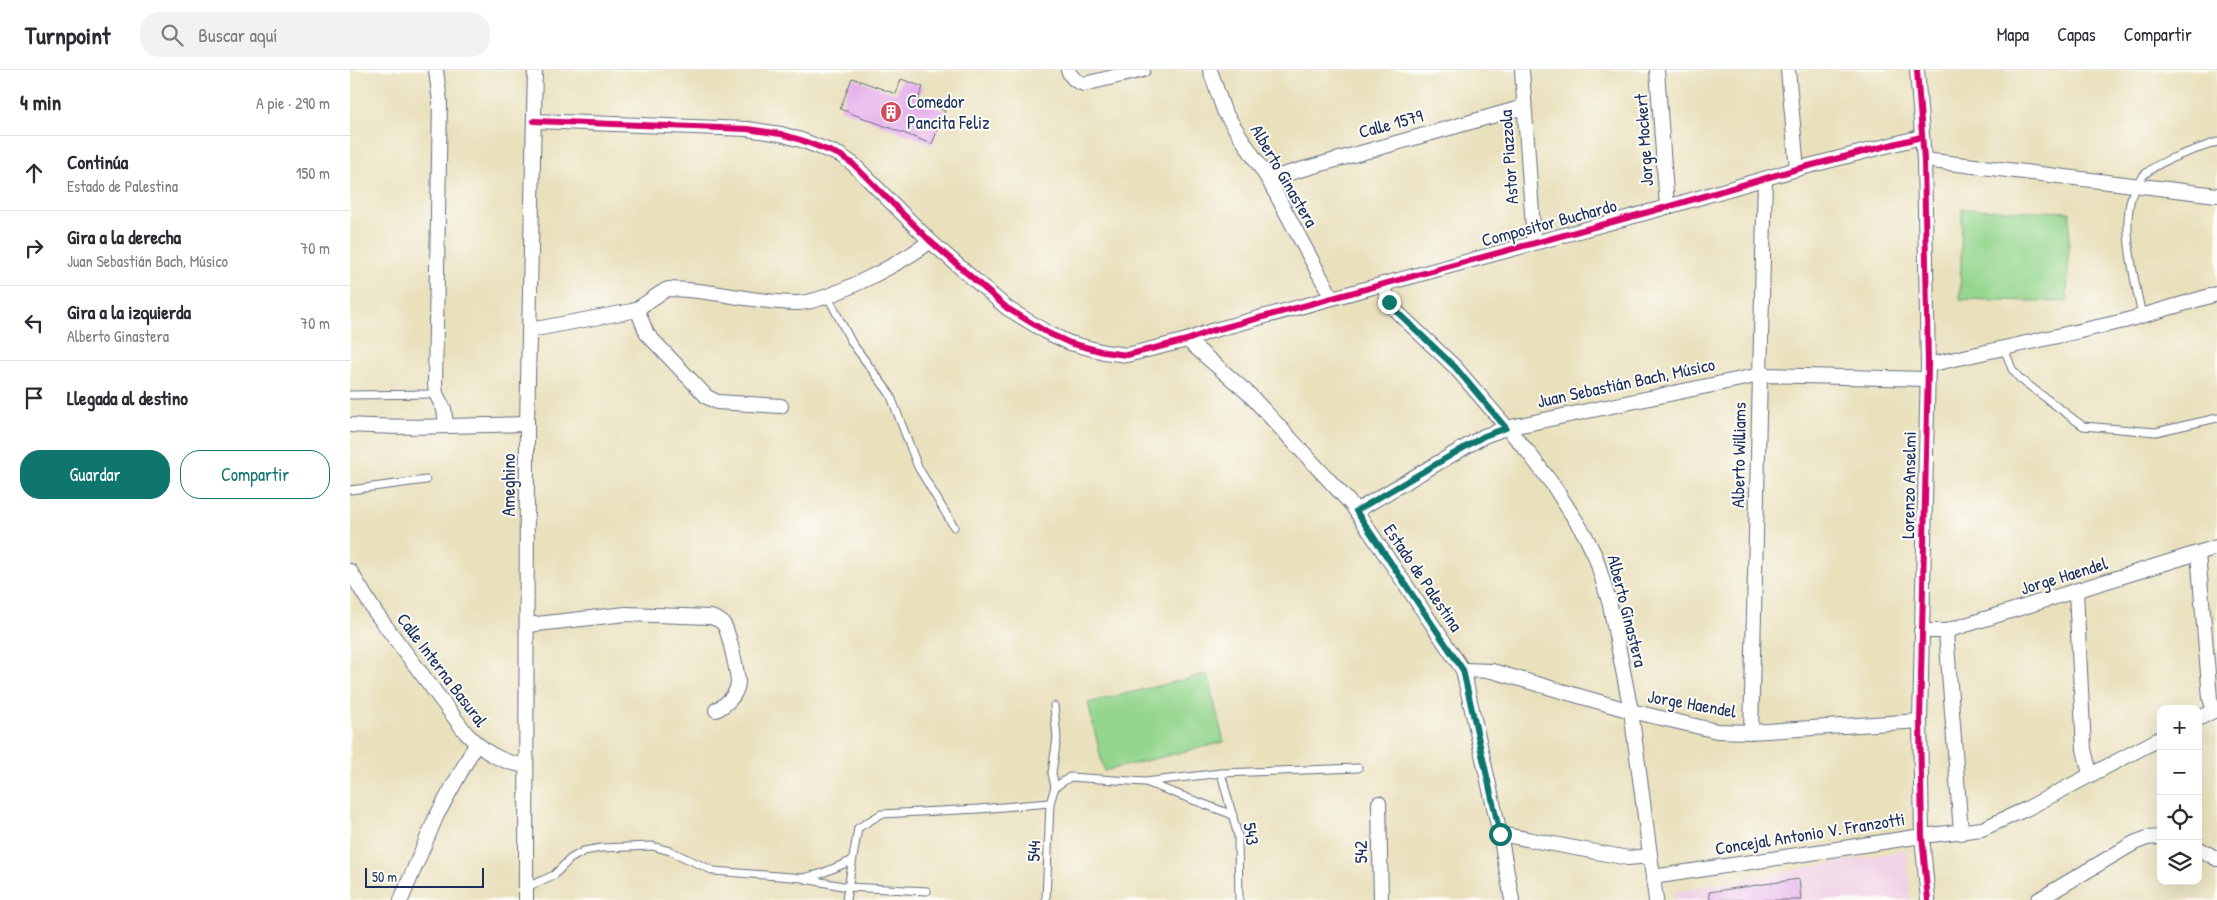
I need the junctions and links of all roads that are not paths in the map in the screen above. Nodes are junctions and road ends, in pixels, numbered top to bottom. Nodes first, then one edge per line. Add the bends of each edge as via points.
1 (436, 70) edge
2 (535, 70) edge
3 (1068, 70) edge
4 (1144, 70) edge
5 (1210, 70) edge
6 (1522, 70) edge
7 (1657, 70) edge
8 (1788, 70) edge
9 (1917, 70) edge
10 (1524, 107) junction
11 (534, 121) junction
12 (1921, 137) junction
13 (2217, 142) edge
14 (1924, 160) junction
15 (1797, 169) junction
16 (1268, 179) junction
17 (1765, 179) junction
18 (2136, 185) junction
19 (2217, 194) edge
20 (1667, 207) junction
21 (930, 241) junction
22 (1534, 242) junction
23 (1383, 284) junction
24 (2217, 294) edge
25 (828, 297) junction
26 (1332, 298) junction
27 (637, 309) junction
28 (2142, 316) junction
29 (530, 330) junction
30 (1186, 340) junction
31 (2004, 347) junction
32 (1928, 372) junction
33 (1760, 375) junction
34 (436, 394) junction
35 (350, 395) edge
36 (781, 406) dead end
37 (2217, 418) edge
38 (527, 424) junction
39 (350, 425) edge
40 (446, 425) junction
41 (1506, 428) junction
42 (426, 480) dead end
43 (350, 490) edge
44 (1356, 511) junction
45 (954, 527) dead end
46 (2217, 547) edge
47 (2198, 553) junction
48 (350, 571) edge
49 (2076, 592) junction
50 (528, 625) junction
51 (1921, 631) junction
52 (1946, 631) junction
53 (1463, 670) junction
54 (1054, 706) dead end
55 (716, 710) dead end
56 (2216, 710) edge
57 (1631, 711) junction
58 (2202, 717) edge
59 (1920, 721) junction
60 (1751, 732) junction
61 (2157, 740) edge
62 (476, 744) junction
63 (526, 766) junction
64 (1358, 768) dead end
65 (1222, 773) junction
66 (2090, 774) junction
67 (1145, 782) junction
68 (1055, 787) junction
69 (1050, 803) junction
70 (1379, 803) dead end
71 (1233, 815) junction
72 (1961, 833) junction
73 (1500, 834) junction
74 (1922, 836) junction
75 (2157, 837) edge
76 (2202, 850) edge
77 (1650, 856) junction
78 (2217, 859) edge
79 (851, 861) junction
80 (1653, 877) junction
81 (802, 878) junction
82 (848, 887) junction
83 (927, 891) dead end
84 (526, 893) edge
85 (401, 900) edge
86 (846, 900) edge
87 (1046, 900) edge
88 (1239, 900) edge
89 (1381, 900) edge
90 (1512, 900) edge
91 (1656, 900) edge
92 (1928, 900) edge
93 (2038, 900) edge

1 - 34 street via 440,102
2 - 11 street, Ameghino
3 - 4 street via 1077,82 1084,84
5 - 16 street, Alberto Ginastera via 1224,111
6 - 10 street, Astor Piazzola
7 - 20 street, Jorge Mockert
8 - 15 street
9 - 12 street, Lorenzo Anselmi
10 - 16 street, Calle 1579
10 - 22 street, Astor Piazzola
11 - 21 street, Compositor Buchardo via 747,129 795,138 840,155 854,164
11 - 29 street, Ameghino
12 - 14 street, Lorenzo Anselmi
12 - 15 street, Compositor Buchardo
13 - 18 lane via 2154,168
14 - 18 street
14 - 32 street, Lorenzo Anselmi
15 - 17 street, Compositor Buchardo
16 - 26 street, Alberto Ginastera
17 - 20 street, Compositor Buchardo
17 - 33 street, Alberto Williams
18 - 19 street
18 - 28 lane via 2128,216 2129,242
20 - 22 street, Compositor Buchardo
21 - 25 street via 915,253
21 - 30 street, Compositor Buchardo via 1007,308 1048,334 1070,343 1127,354
22 - 23 street, Compositor Buchardo
23 - 26 street, Compositor Buchardo
23 - 41 street, Alberto Ginastera via 1395,310 1455,367
24 - 28 street, Juan Sebastián Bach, Músico
25 - 27 street via 811,303 780,303 668,289
25 - 45 lane via 852,343 890,394 918,467
26 - 30 street, Compositor Buchardo via 1211,330
27 - 29 street
27 - 36 street via 647,334 707,397 717,402
28 - 31 street, Juan Sebastián Bach, Músico
29 - 38 street, Ameghino
30 - 44 street, Estado de Palestina via 1249,394
31 - 32 street, Juan Sebastián Bach, Músico
31 - 37 lane via 2012,369 2020,379 2084,426 2156,432
32 - 33 street, Juan Sebastián Bach, Músico
32 - 51 street, Lorenzo Anselmi
33 - 41 street, Juan Sebastián Bach, Músico
33 - 60 street, Alberto Williams
34 - 35 lane
34 - 40 street via 444,409
38 - 40 street
38 - 50 street, Ameghino
39 - 40 street via 393,428
41 - 44 street, Juan Sebastián Bach, Músico via 1484,436
41 - 57 street, Alberto Ginastera via 1553,484 1585,534 1596,558 1610,605
42 - 43 lane
44 - 53 street, Estado de Palestina
46 - 47 street, Jorge Haendel
47 - 49 street, Jorge Haendel
47 - 56 street via 2210,698
48 - 62 street, Calle Interna Basural via 374,612
49 - 52 street, Jorge Haendel
49 - 66 street via 2084,749
50 - 55 street via 626,614 720,620 725,625 738,683 725,706
50 - 63 street, Ameghino
51 - 52 street, Jorge Haendel
51 - 59 street, Lorenzo Anselmi
52 - 72 street
53 - 57 street, Jorge Haendel via 1492,671
53 - 73 street, Estado de Palestina
54 - 68 lane via 1057,738 1052,773
56 - 58 street
57 - 60 street, Jorge Haendel via 1717,731
57 - 77 street, Alberto Ginastera
59 - 60 street, Jorge Haendel
59 - 74 street, Lorenzo Anselmi
61 - 66 street, Concejal Antonio V. Franzotti
62 - 63 street, Calle Interna Basural via 507,763
62 - 85 street via 436,817
63 - 84 street, Ameghino
64 - 65 lane
65 - 67 lane
65 - 71 lane, 543
66 - 72 street, Concejal Antonio V. Franzotti via 2002,822
67 - 68 lane via 1070,777
67 - 71 lane
68 - 69 lane, 544
69 - 79 lane via 881,814 858,828
69 - 87 lane, 544
70 - 89 street, 542
71 - 88 lane, 543 via 1240,851
72 - 74 street, Concejal Antonio V. Franzotti
73 - 77 street via 1628,858
73 - 90 street, Estado de Palestina
74 - 80 street, Concejal Antonio V. Franzotti
74 - 92 street, Lorenzo Anselmi
75 - 93 street via 2134,843
76 - 78 street
77 - 80 street, Alberto Ginastera
79 - 81 lane
79 - 82 lane
80 - 91 street, Alberto Ginastera
81 - 82 lane
81 - 84 lane via 714,871 652,846 601,848 584,851 570,859 554,875
82 - 83 lane
82 - 86 lane

